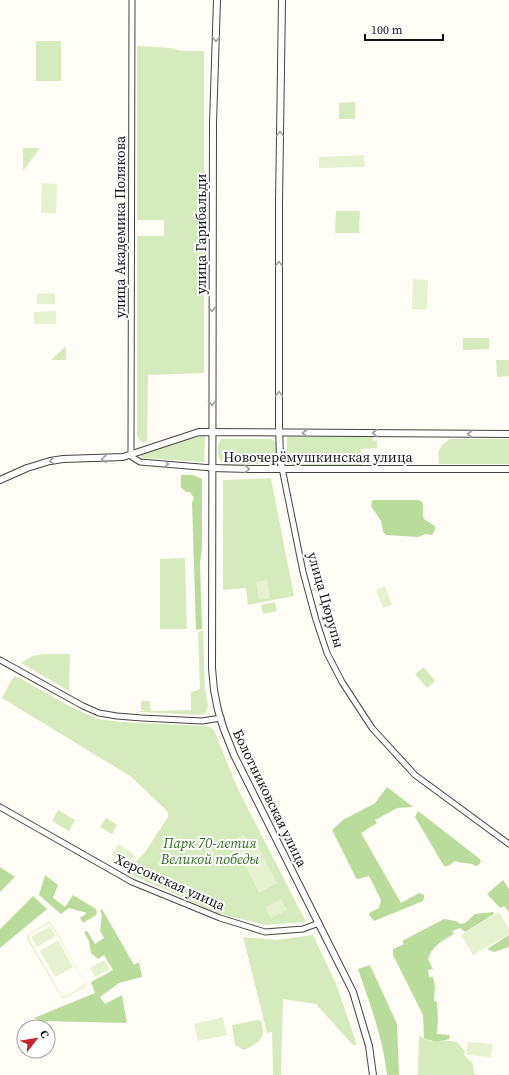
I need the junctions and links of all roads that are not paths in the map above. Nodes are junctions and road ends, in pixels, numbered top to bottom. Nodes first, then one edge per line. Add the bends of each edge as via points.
1 (132, 0) edge
2 (217, 0) edge
3 (282, 0) edge
4 (212, 432) junction
5 (279, 433) junction
6 (509, 434) edge
7 (131, 454) junction
8 (212, 468) junction
9 (282, 468) junction
10 (509, 469) edge
11 (0, 480) edge
12 (0, 660) edge
13 (220, 718) junction
14 (0, 807) edge
15 (509, 844) edge
16 (319, 923) junction
17 (373, 1075) edge

1 - 7 street, улица Академика Полякова
2 -> 4 street, улица Гарибальди via 213,123
5 -> 3 street
4 - 5 street, Новочерёмушкинская улица
4 - 7 street, Новочерёмушкинская улица via 195,433
4 - 8 street, улица Гарибальди
6 -> 5 street, Новочерёмушкинская улица
5 - 9 street, улица Цюрупы
7 -> 8 street, Новочерёмушкинская улица via 140,462
7 -> 11 street, Новочерёмушкинская улица via 118,458 50,461
8 -> 9 street, Новочерёмушкинская улица
8 - 13 street, Болотниковская улица via 212,668
9 - 10 street, Новочерёмушкинская улица
9 - 15 street, улица Цюрупы via 303,572 316,620 327,653 342,682 372,728 415,775
12 - 13 street via 99,713 136,718
13 - 16 street, Болотниковская улица via 236,761
14 - 16 street, Херсонская улица via 132,882 220,918 266,932 303,929
16 - 17 street, Болотниковская улица via 357,1002 369,1046

